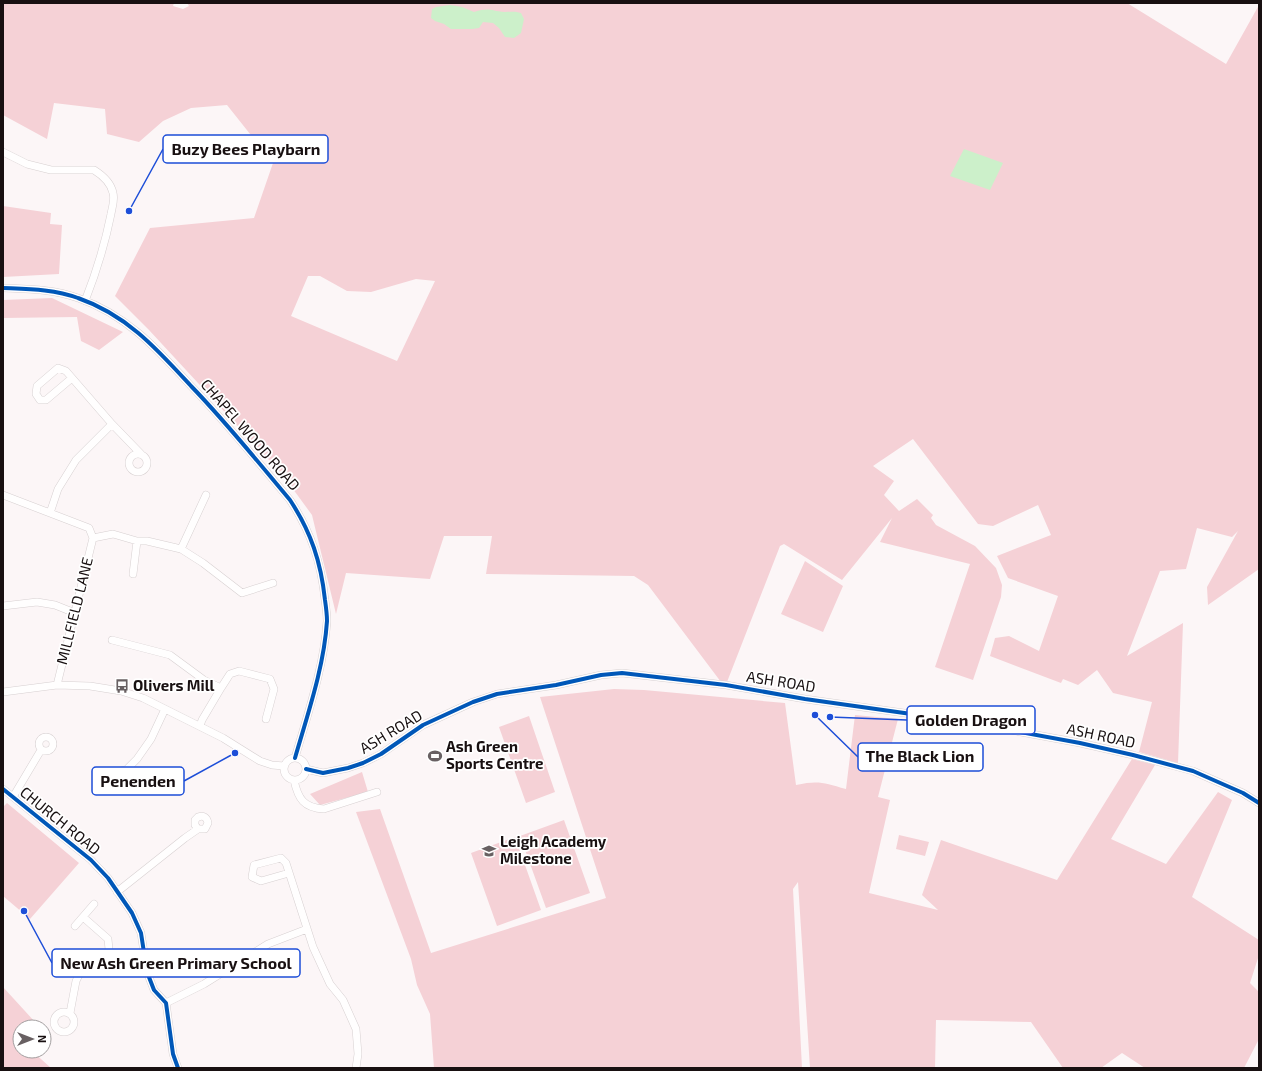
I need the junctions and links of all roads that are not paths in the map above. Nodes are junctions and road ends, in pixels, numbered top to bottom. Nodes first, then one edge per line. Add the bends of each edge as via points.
1 (3, 152) edge
2 (3, 288) edge
3 (84, 301) junction
4 (72, 378) junction
5 (112, 424) junction
6 (141, 454) dead end
7 (3, 494) edge
8 (206, 495) dead end
9 (50, 513) junction
10 (93, 538) junction
11 (136, 541) junction
12 (181, 549) junction
13 (133, 574) dead end
14 (273, 583) dead end
15 (3, 606) edge
16 (75, 613) junction
17 (112, 640) dead end
18 (57, 685) junction
19 (221, 688) junction
20 (3, 692) edge
21 (165, 709) junction
22 (266, 719) dead end
23 (200, 726) junction
24 (41, 750) dead end
25 (295, 758) junction
26 (284, 766) junction
27 (306, 769) junction
28 (126, 770) dead end
29 (294, 780) junction
30 (3, 789) edge
31 (377, 792) dead end
32 (13, 797) junction
33 (1259, 803) edge
34 (198, 829) dead end
35 (289, 873) junction
36 (117, 892) junction
37 (94, 904) dead end
38 (83, 917) junction
39 (75, 926) dead end
40 (307, 929) junction
41 (144, 957) junction
42 (110, 960) junction
43 (166, 1003) junction
44 (70, 1013) dead end
45 (178, 1068) edge
46 (356, 1068) edge

1 - 3 street via 27,164 51,170 94,170 107,181 112,190 114,194 108,231
2 - 3 street, CHAPEL WOOD ROAD via 58,293
3 - 25 street, CHAPEL WOOD ROAD via 115,315 145,337 207,403 290,500 312,539 324,584 327,620 323,650
4 - 4 street via 66,371 58,368 37,386 36,394 40,400 46,400
4 - 5 street
5 - 6 street
5 - 9 street via 76,460 58,489
7 - 9 street
8 - 12 street
9 - 10 street via 89,528
10 - 11 street via 113,534
10 - 16 street, MILLFIELD LANE
11 - 12 street
11 - 13 street
12 - 14 street via 242,593
15 - 16 street via 36,602 55,605
16 - 18 street, MILLFIELD LANE
17 - 19 street via 170,655 204,680
18 - 20 street
18 - 21 street via 90,686 120,691 143,698
19 - 22 street via 230,674 239,671 270,679 274,689
19 - 23 street
21 - 23 street
21 - 28 street via 151,739
23 - 26 street via 260,761
24 - 32 street
25 - 26 street via 288,760
25 - 27 street via 303,761
26 - 29 street via 288,778
27 - 29 street via 302,777
27 - 33 street, ASH ROAD via 324,773 363,763 424,726 472,702 497,694 622,673 726,685 961,721 1080,743 1133,754 1193,771 1243,793
29 - 31 street via 298,796 315,808 324,809
30 - 32 street, CHURCH ROAD
32 - 36 street, CHURCH ROAD via 91,860
34 - 36 street
35 - 35 street via 286,863 281,858 254,865 252,876 261,881
35 - 40 street
36 - 41 street, CHURCH ROAD via 132,913 141,933
37 - 38 street
38 - 39 street
38 - 42 street via 108,939
40 - 43 street via 268,944 204,984
40 - 46 street via 330,984 343,1000 356,1030
41 - 42 street
41 - 43 street, CHURCH ROAD via 154,990
42 - 44 street via 91,963 80,972
43 - 45 street via 173,1054

